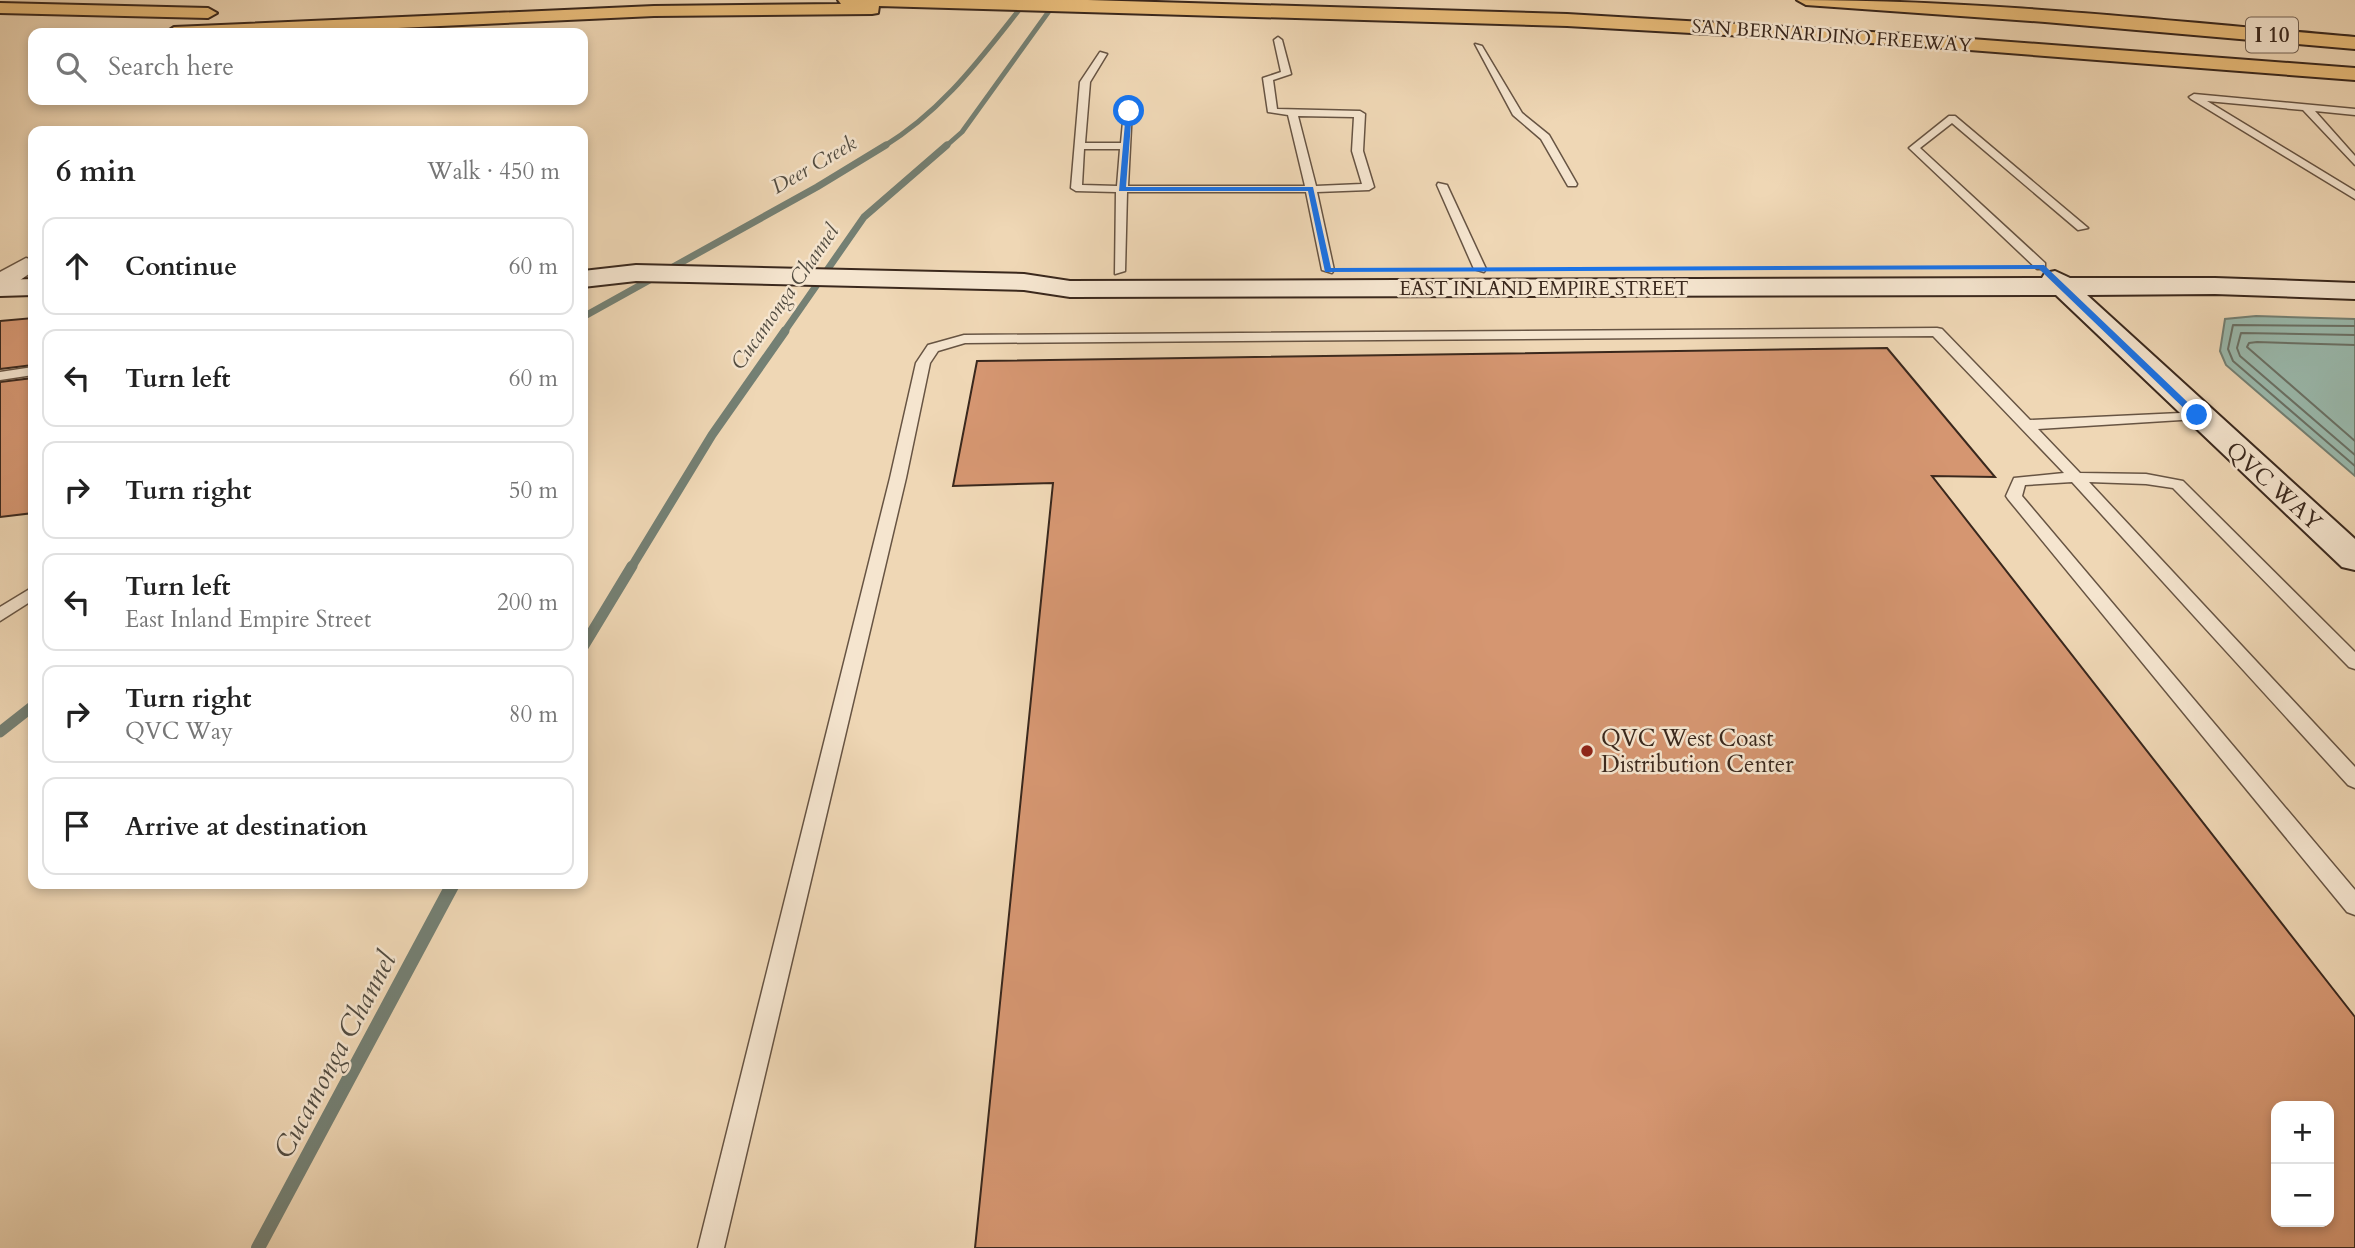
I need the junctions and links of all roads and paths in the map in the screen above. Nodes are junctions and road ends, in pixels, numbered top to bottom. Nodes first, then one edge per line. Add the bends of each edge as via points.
1 (847, 0) edge
2 (1215, 0) edge
3 (1004, 4) junction
4 (1798, 4) edge
5 (351, 6) dead end
6 (0, 8) edge
7 (283, 28) edge
8 (2189, 28) junction
9 (2355, 35) edge
10 (1278, 40) dead end
11 (2355, 43) edge
12 (1478, 46) dead end
13 (2355, 51) edge
14 (1103, 54) dead end
15 (2355, 64) edge
16 (2355, 75) edge
17 (2306, 107) junction
18 (1129, 111) dead end
19 (2355, 112) edge
20 (1293, 115) junction
21 (1080, 146) junction
22 (1126, 146) junction
23 (2355, 162) edge
24 (1572, 184) dead end
25 (1442, 186) dead end
26 (1122, 189) junction
27 (1311, 189) junction
28 (2355, 196) edge
29 (2082, 228) dead end
30 (588, 265) edge
31 (1480, 269) junction
32 (23, 270) edge
33 (1328, 270) junction
34 (1119, 271) junction
35 (2355, 272) edge
36 (636, 273) junction
37 (2052, 277) junction
38 (588, 278) edge
39 (1024, 282) junction
40 (0, 285) edge
41 (2355, 291) edge
42 (28, 372) edge
43 (0, 376) edge
44 (2197, 415) junction
45 (2025, 425) junction
46 (2076, 477) junction
47 (2355, 559) edge
48 (28, 595) edge
49 (0, 615) edge
50 (2355, 663) edge
51 (2355, 780) edge
52 (2355, 906) edge
53 (711, 1248) edge

1 - 3 highway, SAN BERNARDINO FREEWAY / I 10
2 - 15 highway via 1740,20
3 - 7 highway via 654,11
3 - 16 highway, SAN BERNARDINO FREEWAY / I 10 via 1672,26
4 - 8 highway, SAN BERNARDINO FREEWAY / I 10
4 - 13 highway
5 - 6 highway via 179,14
8 - 9 highway
8 - 11 highway, SAN BERNARDINO FREEWAY / I 10
10 - 20 lane via 1286,74 1268,78 1273,112
12 - 24 lane via 1518,115 1545,137
14 - 21 lane via 1085,82
17 - 19 lane
17 - 23 lane
17 - 28 lane via 2194,97
18 - 22 lane
20 - 27 lane
20 - 27 lane via 1360,114 1354,134 1358,161 1369,187
21 - 22 lane
21 - 26 lane via 1076,188
22 - 26 lane
25 - 31 lane
26 - 27 lane
26 - 34 lane
27 - 33 lane
29 - 37 lane via 1952,118 1914,148
30 - 36 main road
31 - 33 main road, EAST INLAND EMPIRE STREET
31 - 37 main road, EAST INLAND EMPIRE STREET
32 - 40 main road
33 - 34 main road, EAST INLAND EMPIRE STREET
34 - 39 main road, EAST INLAND EMPIRE STREET
35 - 37 main road via 2238,267
36 - 38 main road
36 - 39 main road, EAST INLAND EMPIRE STREET
37 - 39 main road, EAST INLAND EMPIRE STREET via 1097,289
37 - 41 main road
37 - 44 main road, QVC WAY
42 - 43 lane
44 - 45 lane
44 - 47 main road, QVC WAY
45 - 46 lane
45 - 53 lane via 1937,332 964,339 933,348 923,363
46 - 50 lane via 2178,484
46 - 51 lane
46 - 52 lane via 2019,481 2014,496
48 - 49 lane

